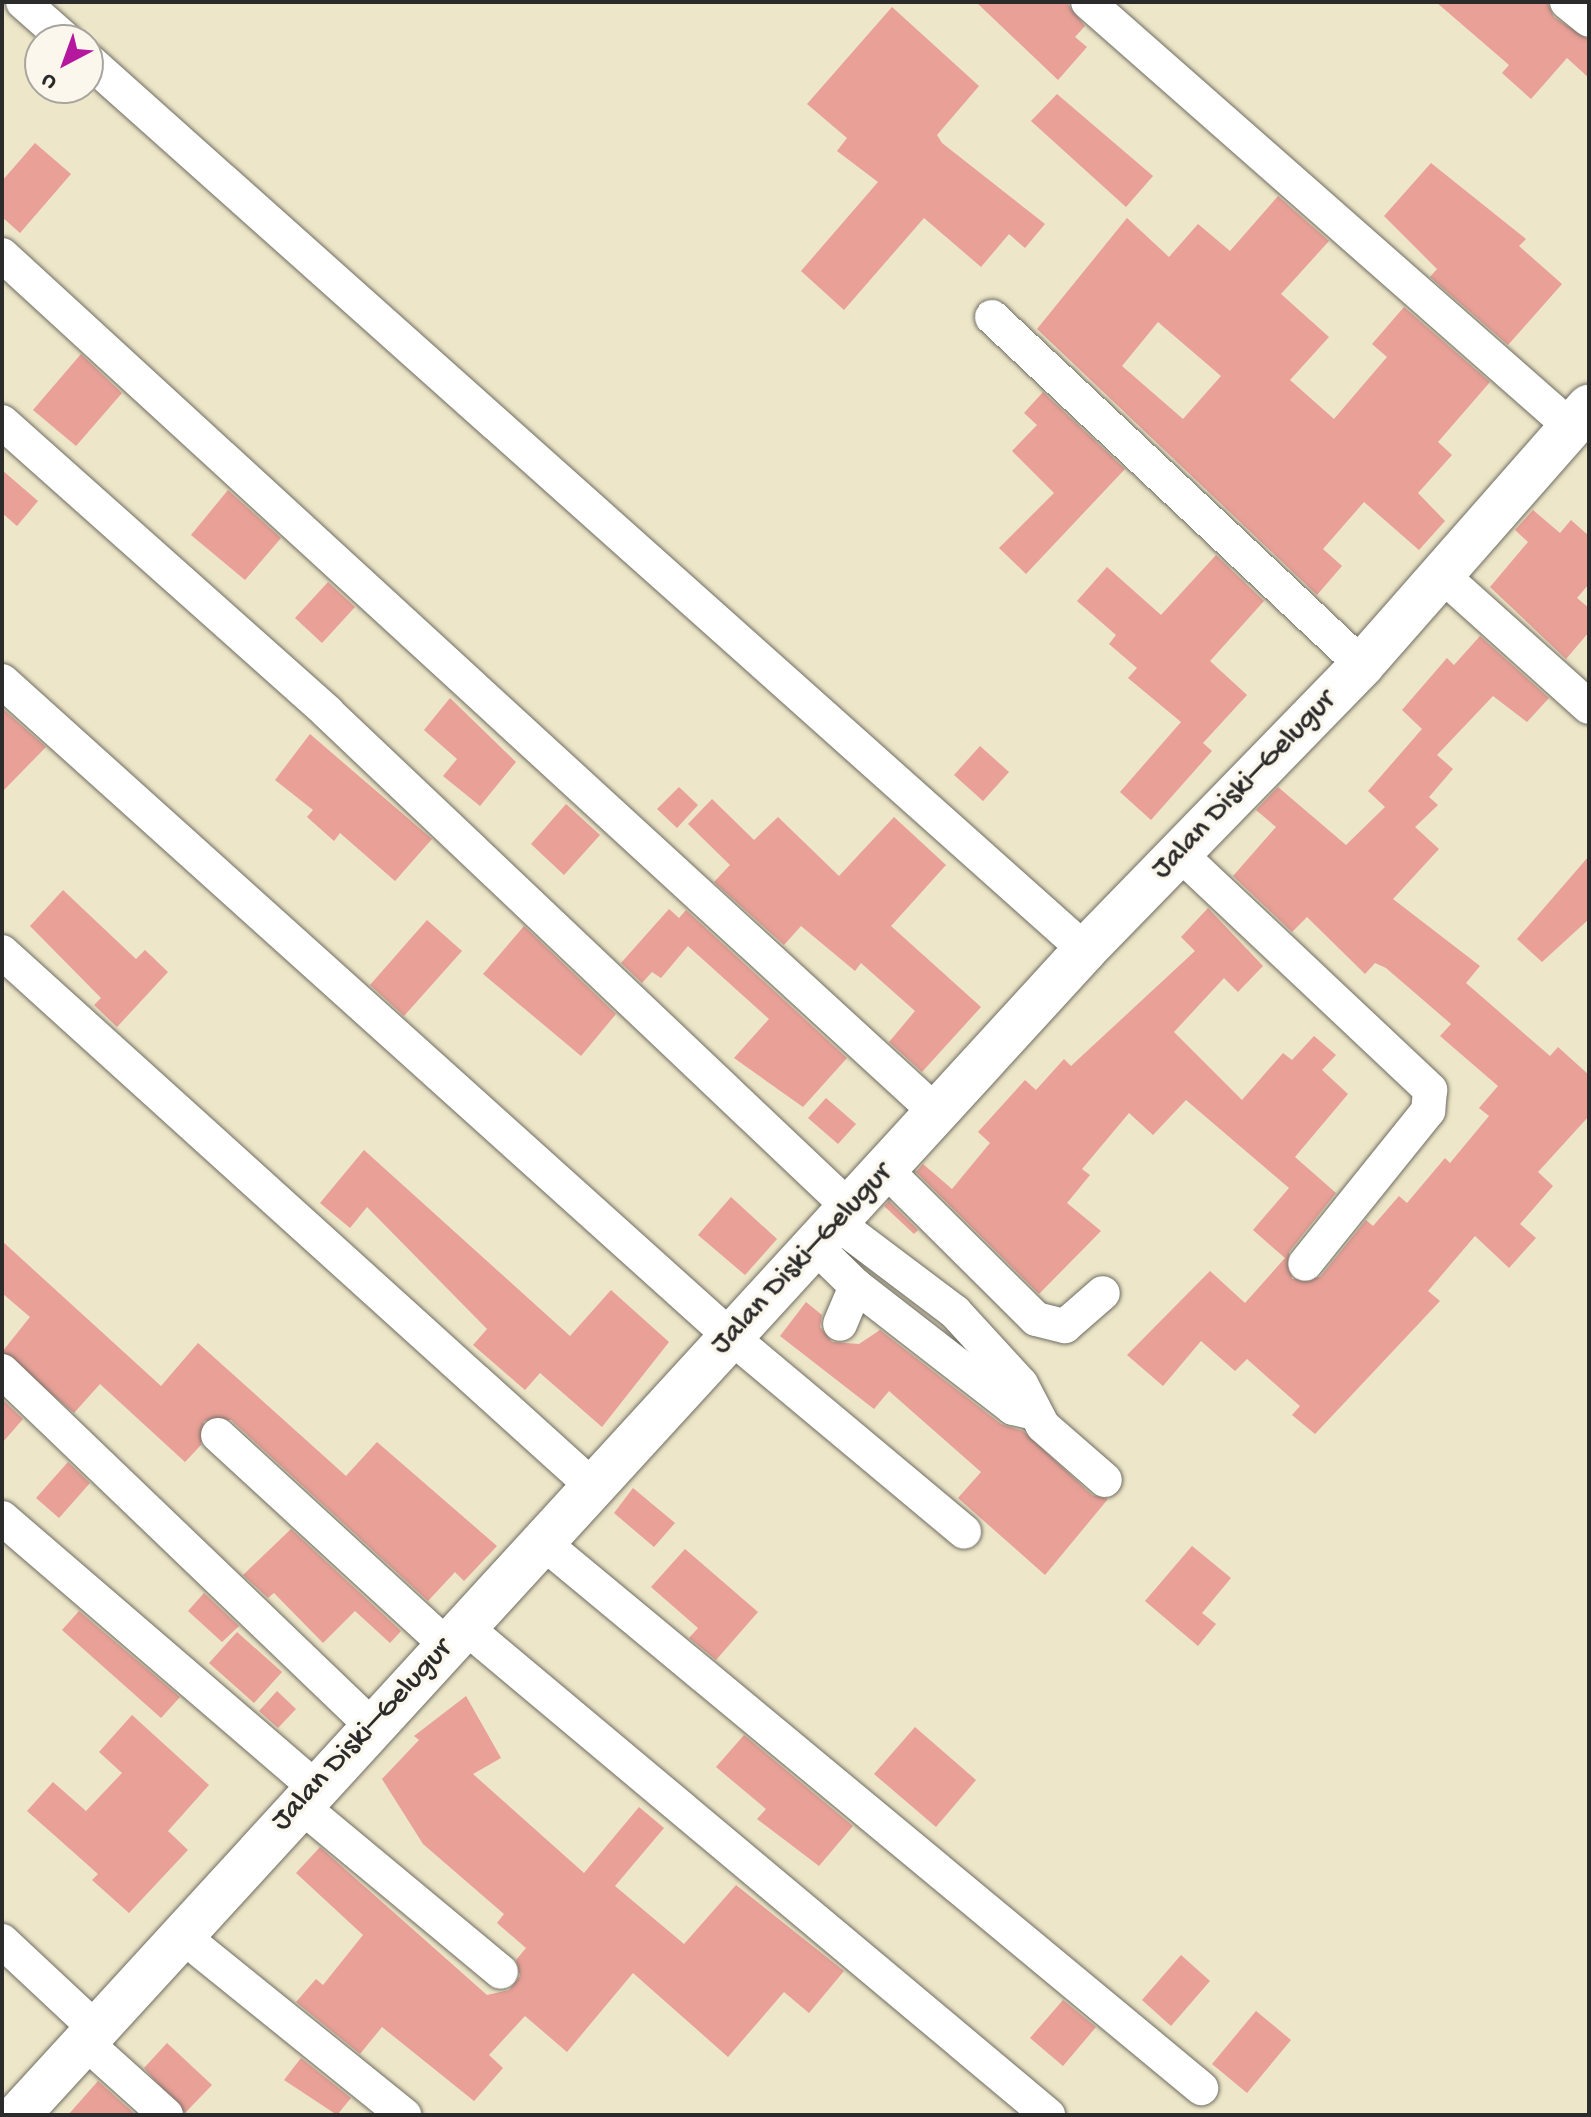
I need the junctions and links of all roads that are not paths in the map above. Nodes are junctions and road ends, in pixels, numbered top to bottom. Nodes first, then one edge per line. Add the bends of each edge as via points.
1 (23, 2) edge
2 (1088, 2) edge
3 (1567, 2) edge
4 (1589, 20) edge
5 (48, 24) edge
6 (104, 74) edge
7 (2, 255) edge
8 (992, 317) dead end
9 (1580, 417) edge
10 (2, 422) edge
11 (1443, 576) junction
12 (1362, 665) junction
13 (2, 681) edge
14 (1589, 707) edge
15 (1180, 854) junction
16 (1085, 950) junction
17 (2, 952) edge
18 (937, 1113) junction
19 (886, 1170) junction
20 (843, 1231) junction
21 (1305, 1264) dead end
22 (852, 1281) junction
23 (1103, 1293) dead end
24 (840, 1324) dead end
25 (730, 1336) junction
26 (2, 1371) edge
27 (1034, 1413) junction
28 (218, 1435) dead end
29 (1105, 1480) dead end
30 (591, 1485) junction
31 (2, 1518) edge
32 (964, 1532) dead end
33 (540, 1540) junction
34 (455, 1635) junction
35 (371, 1725) junction
36 (308, 1796) junction
37 (181, 1935) junction
38 (2, 1941) edge
39 (501, 1972) dead end
40 (90, 2036) junction
41 (1201, 2088) dead end
42 (18, 2115) edge
43 (166, 2115) edge
44 (404, 2115) edge
45 (1048, 2115) edge

1 - 5 street
2 - 9 street
3 - 4 street
6 - 16 street
7 - 18 street
8 - 12 street
9 - 11 main road, Jalan Diski–Gelugur
10 - 20 street via 327,712
11 - 12 main road, Jalan Diski–Gelugur
11 - 14 street
12 - 15 main road, Jalan Diski–Gelugur
13 - 25 street
15 - 16 main road, Jalan Diski–Gelugur
15 - 21 street via 1430,1090 1428,1111
16 - 18 main road, Jalan Diski–Gelugur
17 - 30 street
18 - 19 main road, Jalan Diski–Gelugur
19 - 20 main road, Jalan Diski–Gelugur
19 - 23 street via 1036,1319 1052,1326 1078,1320
20 - 22 street
20 - 25 main road, Jalan Diski–Gelugur
20 - 27 street via 955,1312 1021,1384
22 - 24 street
22 - 27 street via 1003,1401
25 - 30 main road, Jalan Diski–Gelugur
25 - 32 street
26 - 35 street
27 - 29 street
28 - 34 street
30 - 33 main road, Jalan Diski–Gelugur
31 - 36 street
33 - 34 main road, Jalan Diski–Gelugur
33 - 41 street
34 - 35 main road, Jalan Diski–Gelugur
34 - 45 street
35 - 36 main road, Jalan Diski–Gelugur
36 - 37 main road, Jalan Diski–Gelugur
36 - 39 street
37 - 40 main road, Jalan Diski–Gelugur
37 - 44 street
38 - 40 street
40 - 42 main road, Jalan Diski–Gelugur
40 - 43 street

